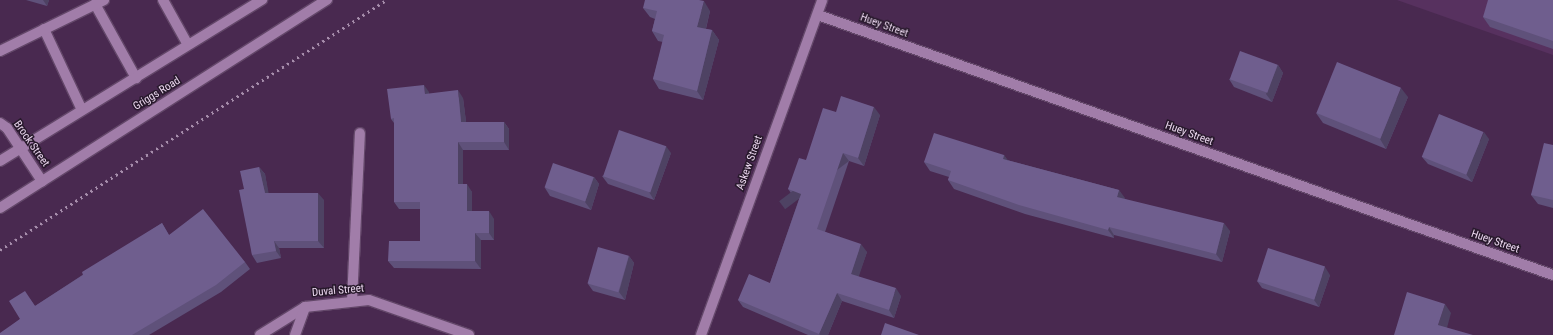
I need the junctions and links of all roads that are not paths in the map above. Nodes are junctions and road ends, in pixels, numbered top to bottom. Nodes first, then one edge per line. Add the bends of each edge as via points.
1 (104, 0) edge
2 (163, 0) edge
3 (262, 0) edge
4 (327, 0) edge
5 (822, 0) edge
6 (95, 4) junction
7 (818, 15) junction
8 (44, 30) junction
9 (188, 45) junction
10 (3, 46) edge
11 (136, 78) junction
12 (82, 110) junction
13 (0, 123) edge
14 (360, 133) dead end
15 (20, 148) junction
16 (0, 162) edge
17 (42, 181) junction
18 (0, 208) edge
19 (1553, 275) edge
20 (352, 301) junction
21 (305, 307) junction
22 (260, 335) edge
23 (296, 335) edge
24 (469, 335) edge
25 (701, 335) edge

1 - 6 street
2 - 9 street
3 - 9 street
4 - 17 street, Griggs Road
5 - 7 street, Askew Street
6 - 8 street
6 - 11 street
7 - 19 street, Huey Street
7 - 25 street, Askew Street
8 - 10 street
8 - 12 street
9 - 11 street
11 - 12 street
12 - 15 street
13 - 15 street, Brock Street
14 - 20 street
15 - 16 street
15 - 17 street, Brock Street
17 - 18 street, Griggs Road
20 - 21 street, Duval Street
20 - 24 street, Duval Street via 369,300
21 - 22 street, Duval Street
21 - 23 street

